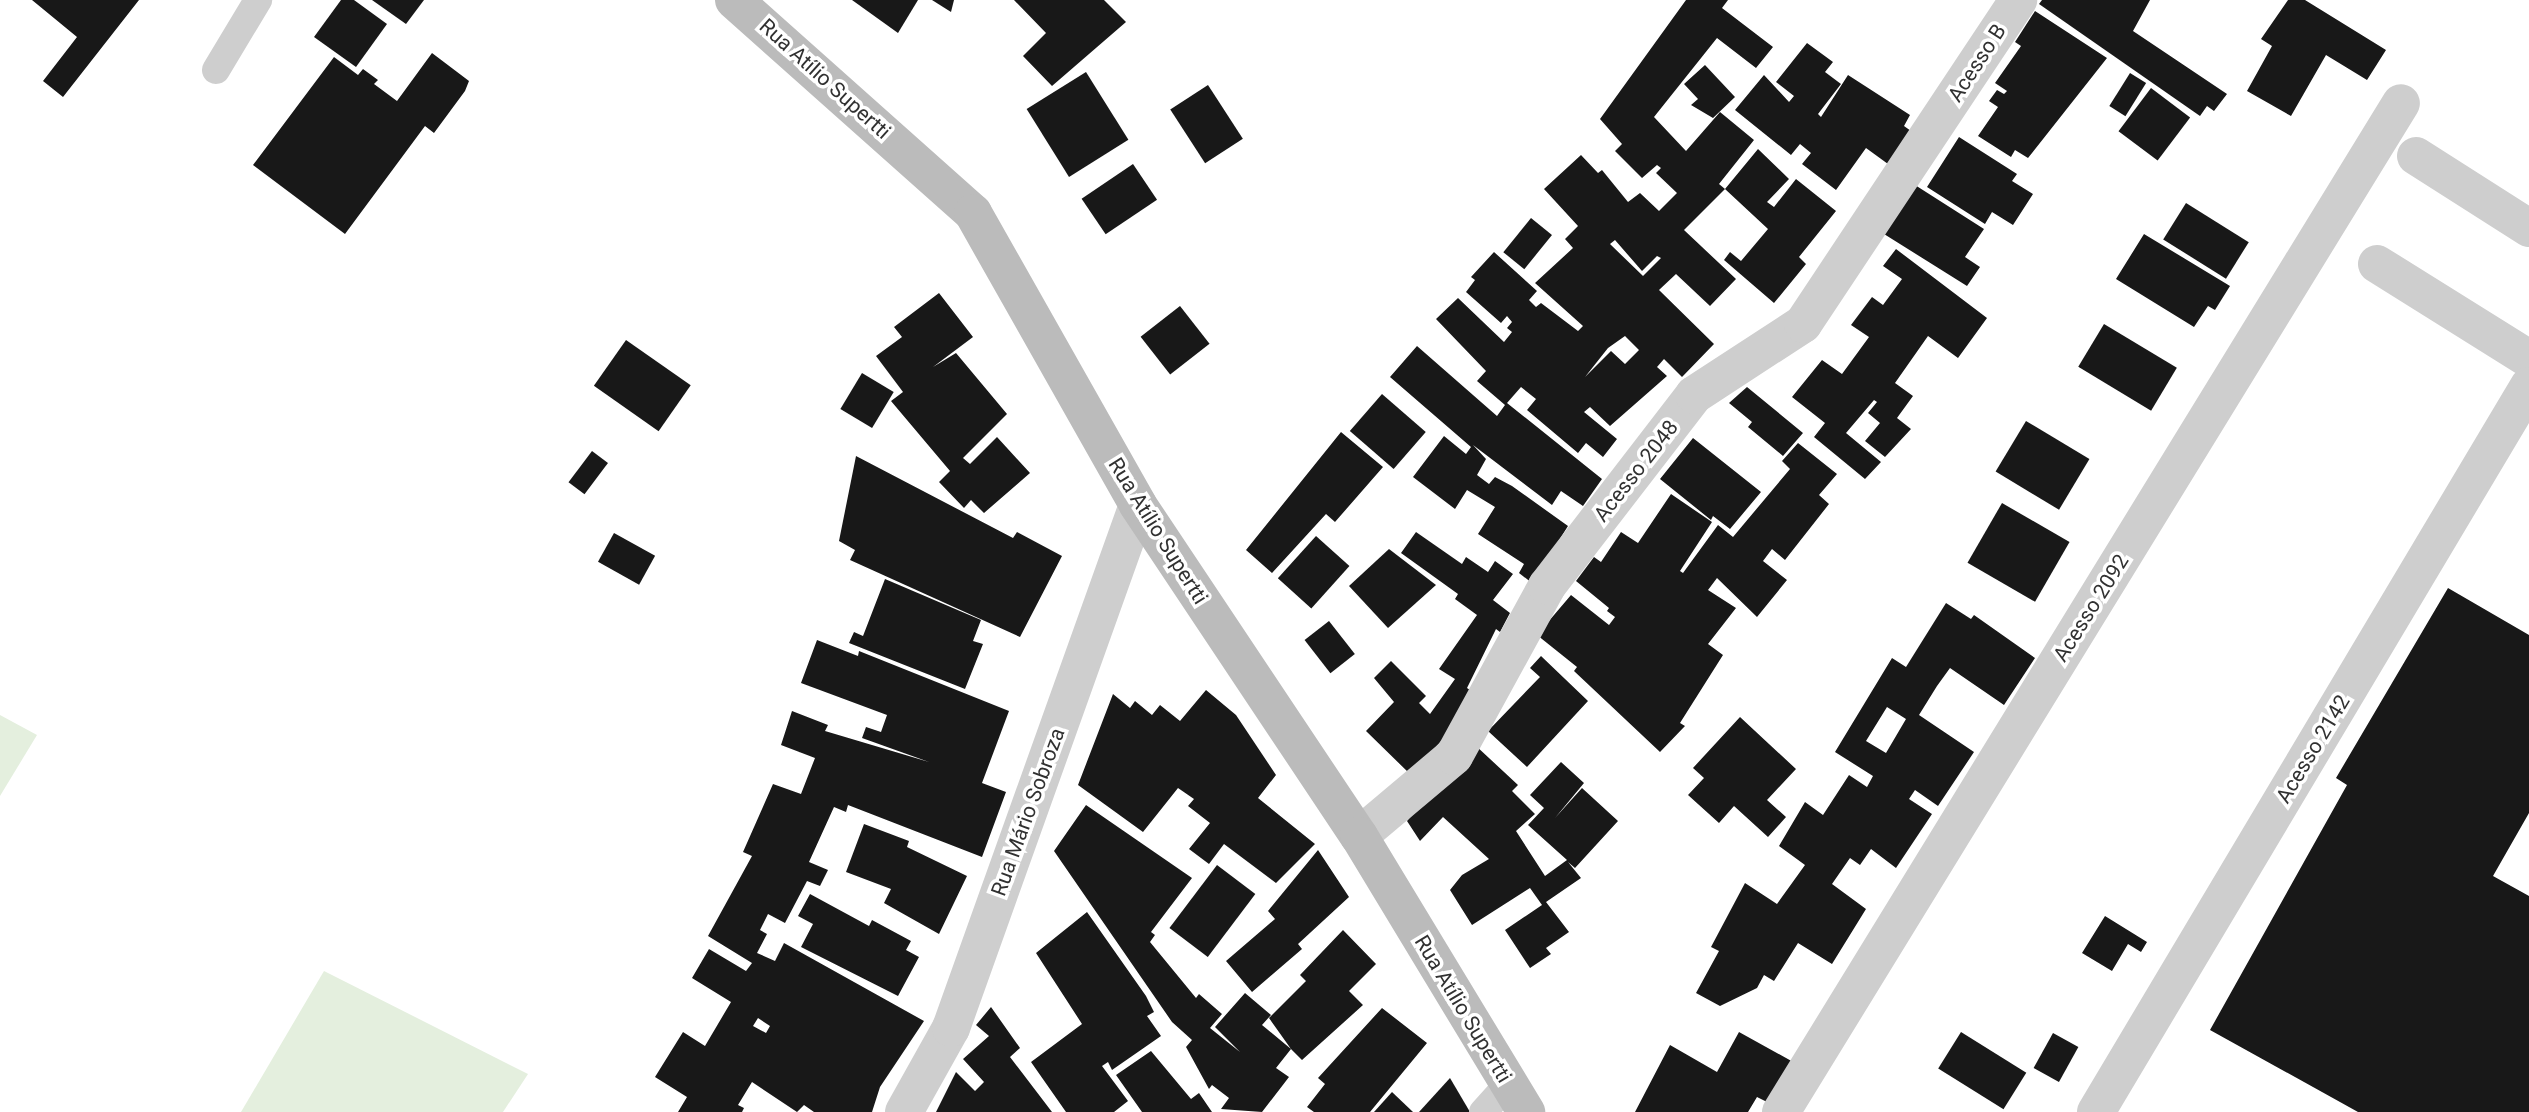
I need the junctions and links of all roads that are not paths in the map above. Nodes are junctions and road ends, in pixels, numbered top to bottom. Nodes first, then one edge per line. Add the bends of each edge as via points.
1 (258, 0) edge
2 (734, 0) edge
3 (2018, 0) edge
4 (216, 70) dead end
5 (2401, 103) dead end
6 (1936, 127) joint
7 (2416, 156) dead end
8 (2529, 228) edge
9 (2376, 264) dead end
10 (2529, 359) edge
11 (2529, 386) edge
12 (1138, 505) junction
13 (1359, 836) junction
14 (1517, 1098) edge
15 (904, 1112) edge
16 (1483, 1112) edge
17 (1781, 1112) edge
18 (2096, 1112) edge

1 - 4 lane
2 - 12 street, Rua Atílio Supertti via 973,213
3 - 6 street, Acesso B
5 - 17 street, Acesso 2092
6 - 13 street, Acesso 2048 via 1803,324 1693,395 1547,586 1454,756
7 - 8 street
9 - 10 street
11 - 18 street, Acesso 2142
12 - 13 street, Rua Atílio Supertti
12 - 15 street, Rua Mário Sobroza via 951,1028
13 - 14 street, Rua Atílio Supertti
14 - 16 lane

